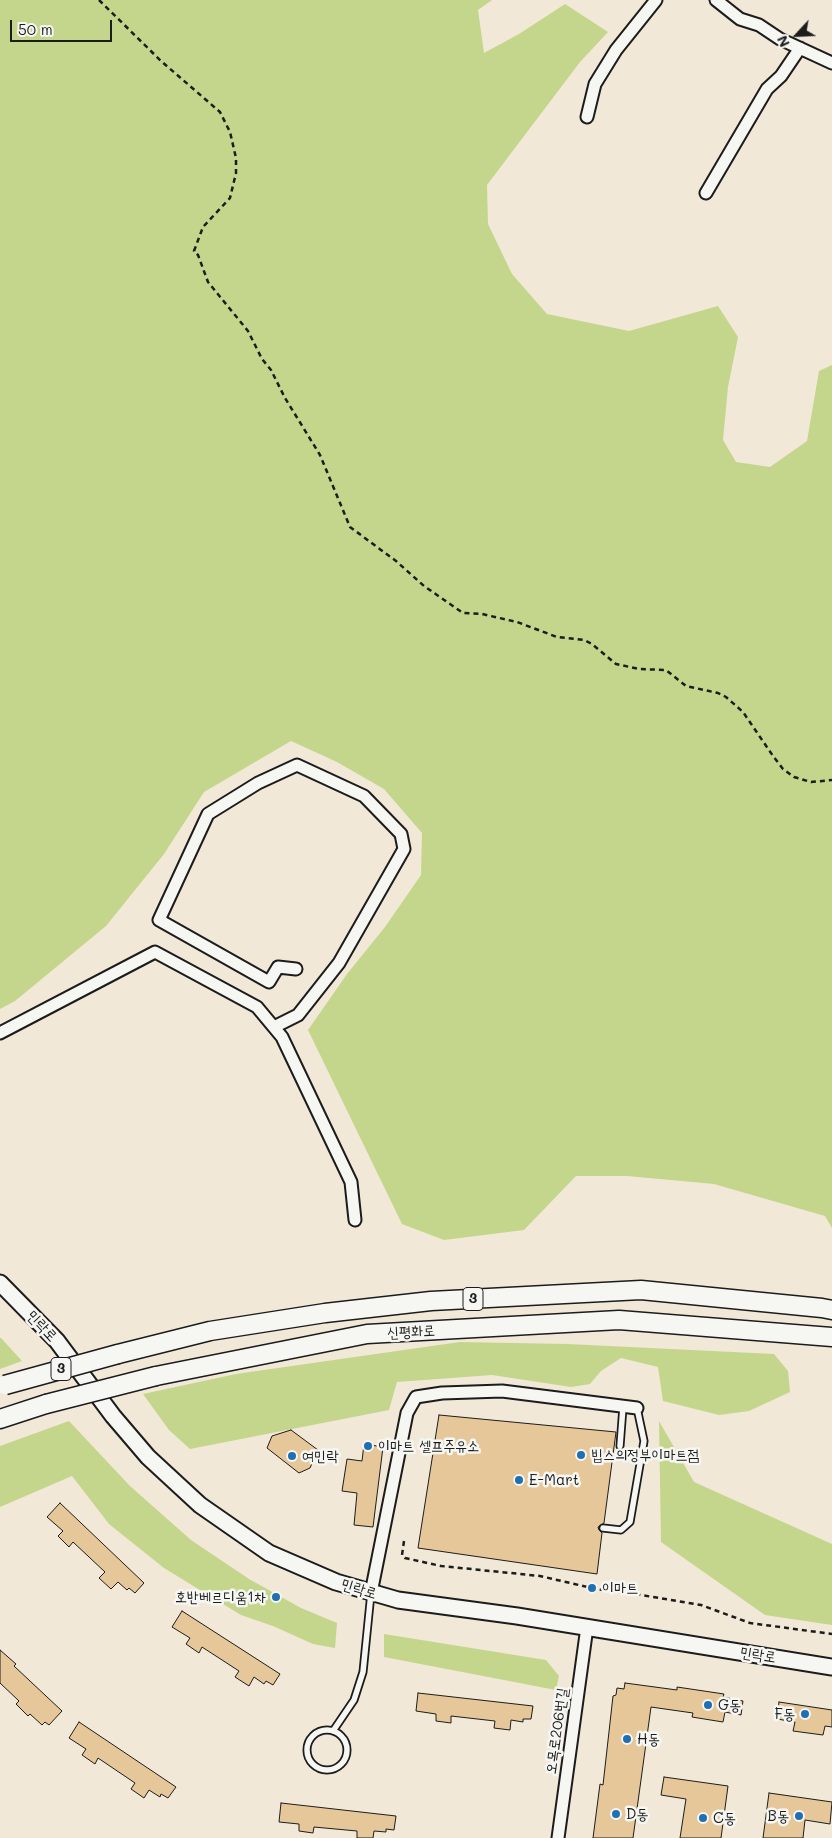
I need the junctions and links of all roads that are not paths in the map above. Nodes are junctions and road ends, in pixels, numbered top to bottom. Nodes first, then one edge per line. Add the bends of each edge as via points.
1 (656, 0) edge
2 (716, 0) edge
3 (800, 48) junction
4 (832, 63) edge
5 (587, 117) dead end
6 (706, 193) dead end
7 (296, 969) dead end
8 (274, 1028) junction
9 (0, 1033) edge
10 (355, 1220) dead end
11 (0, 1283) edge
12 (832, 1310) edge
13 (832, 1337) edge
14 (2, 1386) edge
15 (37, 1406) junction
16 (623, 1406) junction
17 (637, 1408) joint
18 (0, 1419) edge
19 (0, 1426) edge
20 (620, 1446) dead end
21 (603, 1528) dead end
22 (371, 1593) junction
23 (587, 1627) junction
24 (832, 1666) edge
25 (333, 1731) junction
26 (558, 1838) edge

1 - 5 street via 616,50 595,84
2 - 3 street via 740,19 759,25
3 - 4 street
3 - 6 street via 781,76 767,89
7 - 8 street via 278,967 269,982 159,920 208,814 258,783 298,765 364,796 401,834 404,849 339,963 298,1015
8 - 9 street via 257,1007 155,952
8 - 10 street via 282,1037 350,1182
11 - 22 main road, 민락로 via 57,1341 148,1457 200,1505 269,1553 336,1582
12 - 14 highway, 신평화로 / 3, bridge via 640,1290 441,1301 325,1313 210,1331
13 - 15 highway, 신평화로 / 3, bridge via 619,1320 368,1334 156,1376
15 - 18 highway, 신평화로 / 3
15 - 19 highway
16 - 17 street
16 - 20 lane
16 - 22 street via 502,1391 416,1397 407,1412
17 - 21 lane via 644,1441 630,1522 621,1530
22 - 23 main road, 민락로 via 398,1600
22 - 25 lane via 363,1672 354,1700
23 - 24 main road, 민락로
23 - 26 street, 오목로206번길
25 - 25 lane via 323,1730 308,1742 308,1755 321,1769 334,1768 346,1754 341,1736

